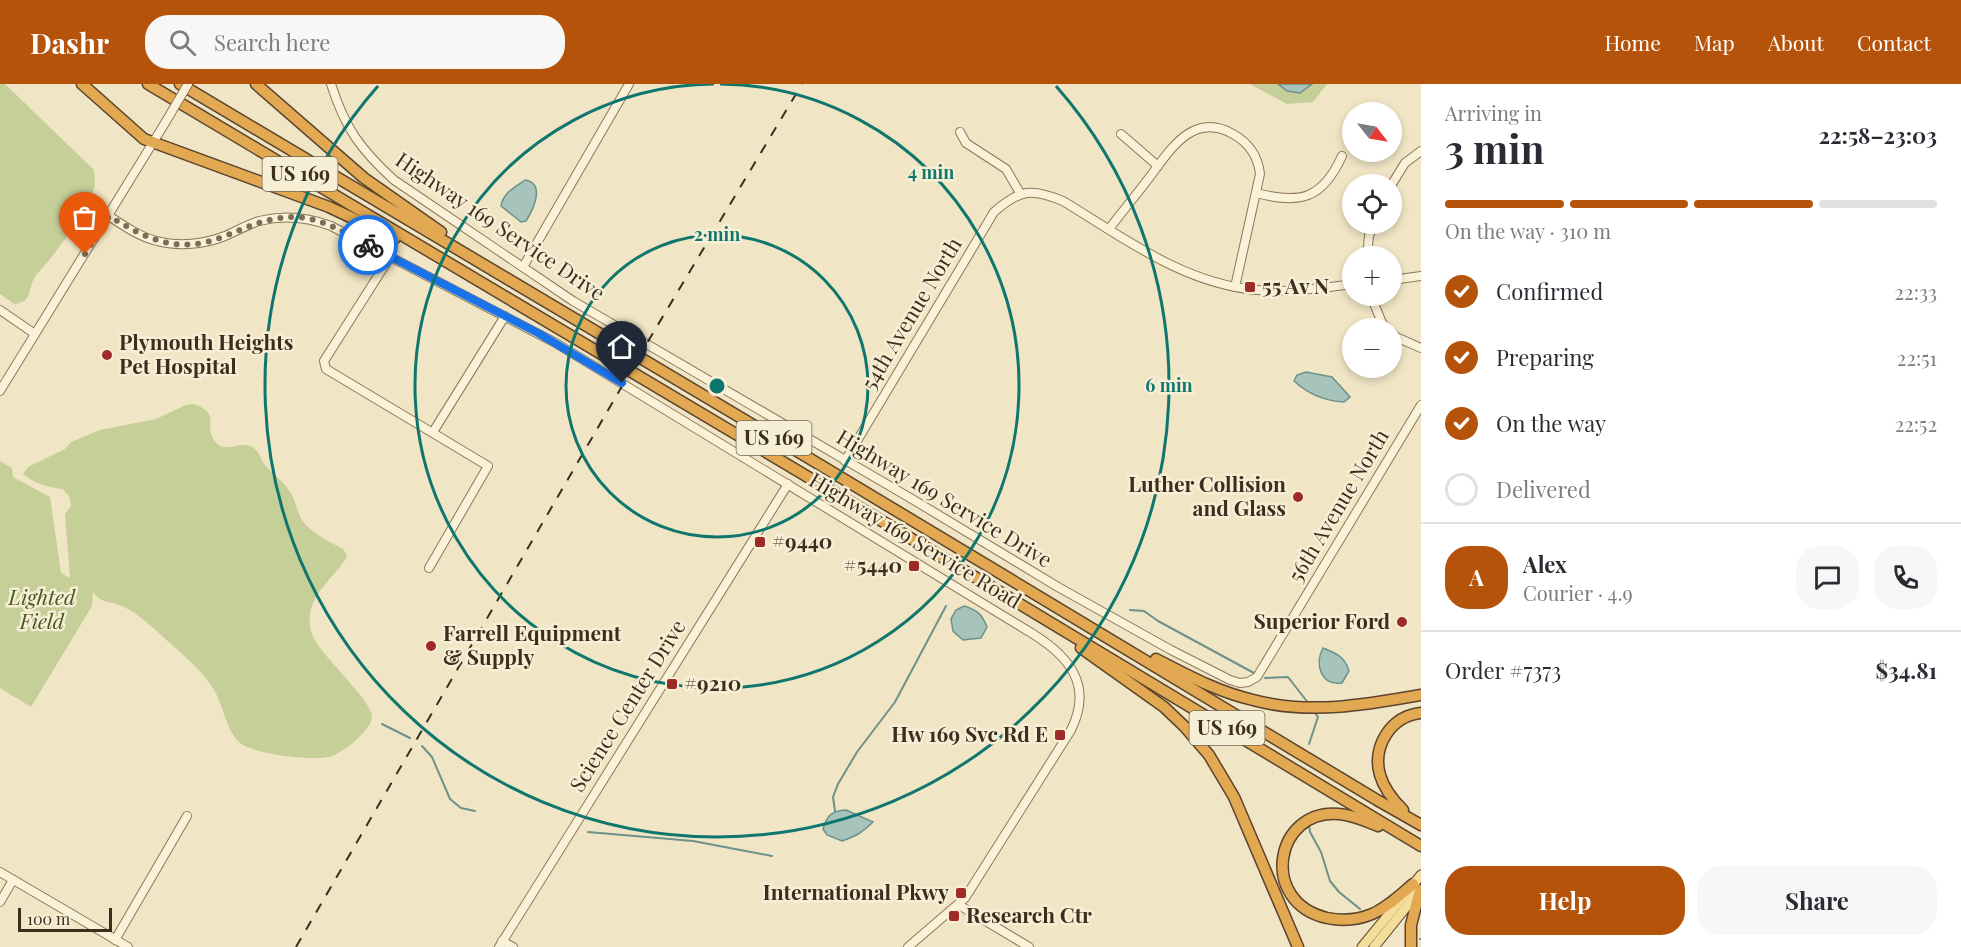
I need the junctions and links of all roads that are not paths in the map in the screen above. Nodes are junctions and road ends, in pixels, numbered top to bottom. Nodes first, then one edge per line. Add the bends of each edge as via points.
1 (82, 84) edge
2 (148, 84) edge
3 (180, 84) edge
4 (188, 84) edge
5 (256, 84) edge
6 (332, 84) edge
7 (629, 84) edge
8 (960, 132) dead end
9 (1121, 134) dead end
10 (153, 143) junction
11 (1421, 151) edge
12 (1342, 156) dead end
13 (1158, 166) junction
14 (1398, 174) edge
15 (1256, 193) junction
16 (1020, 194) junction
17 (109, 216) junction
18 (1110, 229) junction
19 (390, 257) junction
20 (478, 262) junction
21 (452, 265) junction
22 (523, 267) junction
23 (1421, 276) edge
24 (1402, 279) edge
25 (1342, 285) edge
26 (1235, 287) junction
27 (0, 310) edge
28 (505, 316) junction
29 (35, 334) junction
30 (1402, 340) edge
31 (1421, 348) edge
32 (0, 391) edge
33 (1421, 405) edge
34 (433, 432) junction
35 (845, 461) junction
36 (788, 484) junction
37 (429, 568) dead end
38 (1038, 615) junction
39 (1068, 615) junction
40 (1248, 682) joint
41 (1421, 694) edge
42 (1421, 712) edge
43 (187, 816) dead end
44 (1409, 817) junction
45 (1421, 825) edge
46 (1418, 844) edge
47 (0, 872) edge
48 (1421, 875) edge
49 (13, 880) junction
50 (1418, 888) edge
51 (0, 902) edge
52 (959, 905) junction
53 (115, 940) junction
54 (501, 944) edge
55 (128, 947) edge
56 (513, 947) edge
57 (908, 947) edge
58 (1029, 947) edge
59 (1298, 947) edge
60 (1362, 947) edge
61 (1374, 947) edge
62 (1411, 947) edge

1 - 10 highway
2 - 21 highway, US 169
3 - 20 highway, US 169
4 - 10 street, bridge
5 - 20 highway via 364,178
6 - 22 street, Highway 169 Service Drive via 342,117 375,163 393,180
7 - 22 street
8 - 16 street via 966,143 1006,169
9 - 13 street
10 - 17 street
10 - 21 highway via 329,207
11 - 14 street
12 - 15 street via 1330,179 1309,194 1289,200
13 - 15 street via 1182,137 1202,128 1221,128 1242,140 1256,157 1260,174
13 - 18 street
15 - 26 street
16 - 18 street via 1047,194
16 - 35 street, 54th Avenue North via 994,212
17 - 19 street, Highway 169 Service Road via 150,239 186,244 216,239 268,219 304,218 331,226
17 - 29 street
18 - 26 street via 1180,270
19 - 28 street, Highway 169 Service Road
19 - 34 street via 324,365
20 - 39 highway, US 169
21 - 38 highway, US 169
22 - 35 street, Highway 169 Service Drive via 633,338
23 - 24 street
25 - 26 street via 1297,291
27 - 29 street
28 - 34 street
28 - 36 street, Highway 169 Service Road
29 - 32 street
30 - 31 street
33 - 40 street, 56th Avenue North via 1257,676
34 - 37 street via 488,466
35 - 40 street, Highway 169 Service Drive via 1088,604 1208,669 1240,683
36 - 52 street, Highway 169 Service Road via 1054,648 1076,678 1077,715 1065,739
36 - 54 street, Science Center Drive
38 - 46 highway, US 169
38 - 59 highway via 1164,707 1204,748 1234,797
39 - 41 highway via 1190,677 1252,700 1324,708
39 - 44 highway, US 169
42 - 44 highway via 1391,728 1379,750 1382,782
43 - 53 street
44 - 45 highway, US 169
46 - 50 highway via 1353,817 1324,815 1308,821 1290,838 1282,867 1285,883 1297,903 1312,914 1331,919 1354,919 1373,913
47 - 49 street
48 - 50 main road
49 - 51 street
49 - 53 street
50 - 60 main road
50 - 61 main road
50 - 62 highway
52 - 57 street
52 - 58 street
53 - 55 street
54 - 56 street

